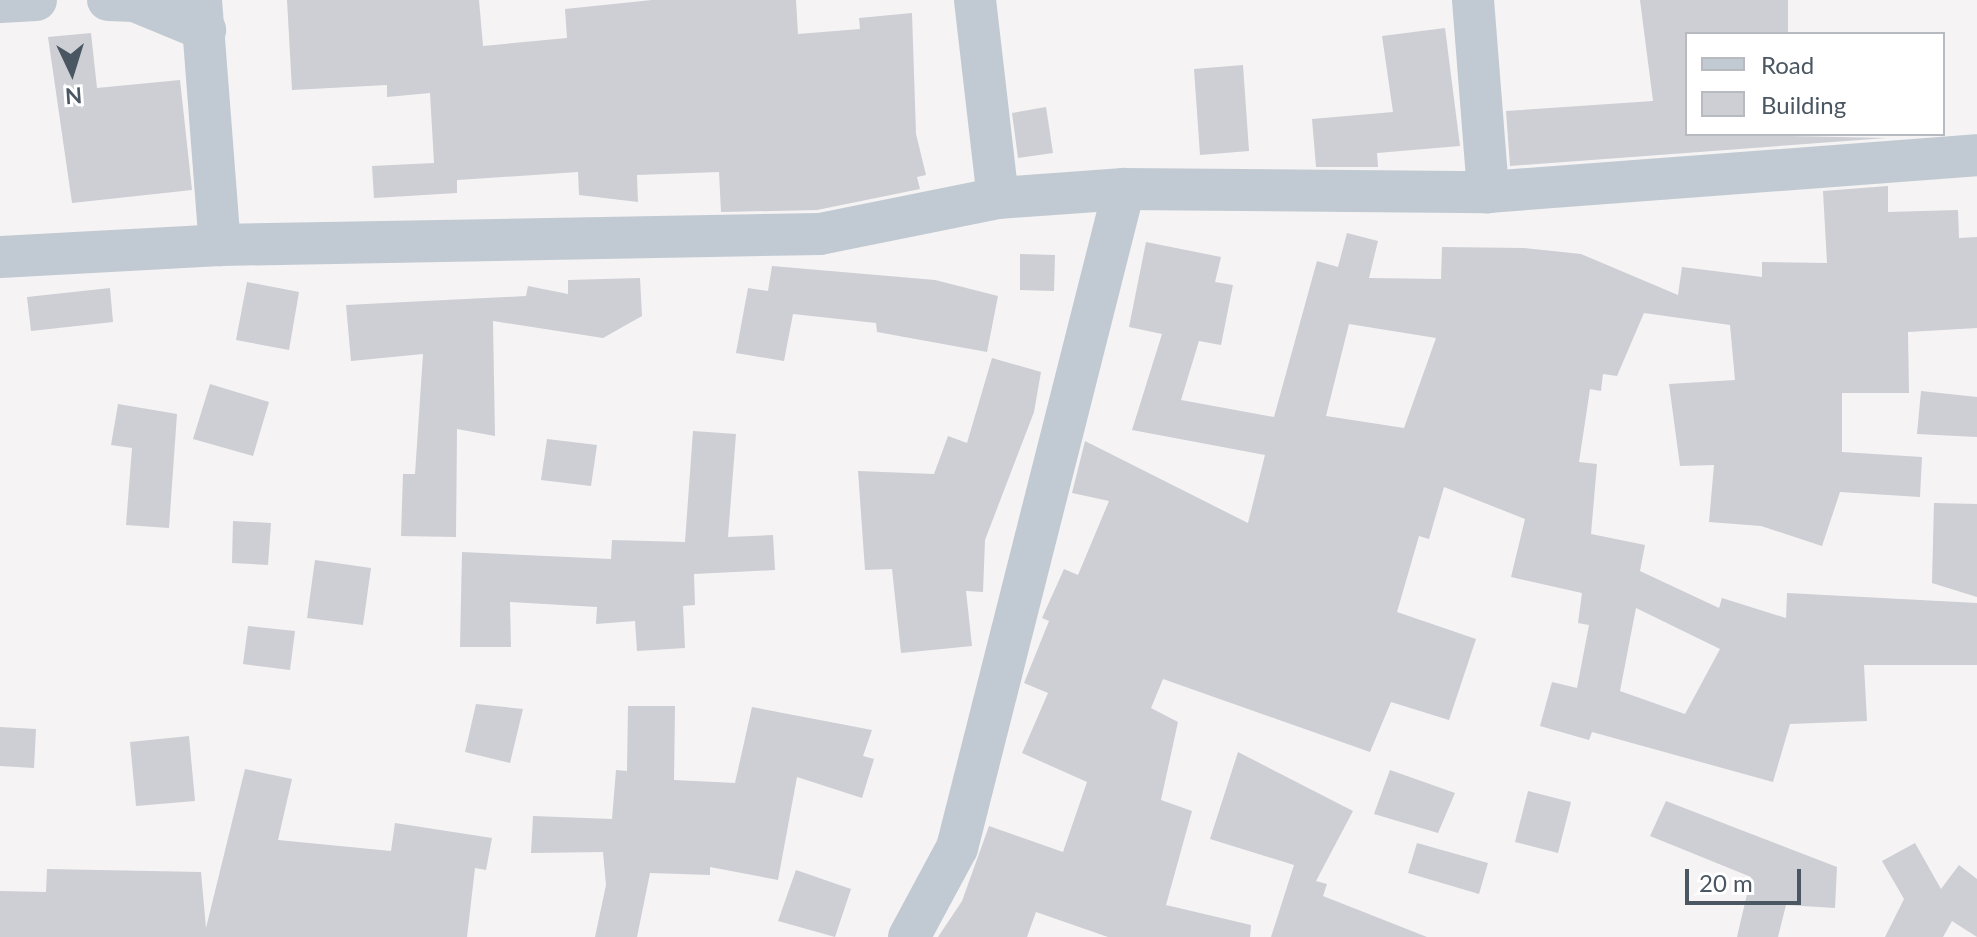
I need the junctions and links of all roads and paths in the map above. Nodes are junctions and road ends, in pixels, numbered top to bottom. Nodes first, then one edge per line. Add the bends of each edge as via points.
1 (36, 0) edge
2 (108, 0) edge
3 (975, 0) edge
4 (1473, 0) edge
5 (0, 2) edge
6 (203, 15) edge
7 (1977, 155) edge
8 (1124, 189) junction
9 (1488, 192) junction
10 (998, 198) junction
11 (220, 245) junction
12 (0, 257) edge
13 (909, 937) edge

1 - 5 street
2 - 6 street
3 - 10 street
4 - 9 street
6 - 11 street
7 - 9 street
8 - 9 street
8 - 10 street
8 - 13 street via 957,848
10 - 11 street via 820,234
11 - 12 street

